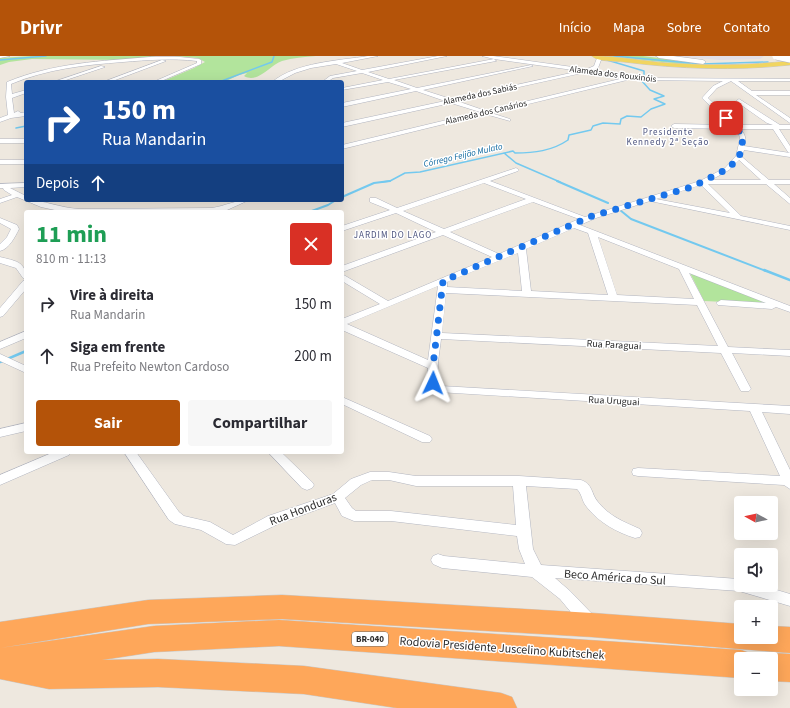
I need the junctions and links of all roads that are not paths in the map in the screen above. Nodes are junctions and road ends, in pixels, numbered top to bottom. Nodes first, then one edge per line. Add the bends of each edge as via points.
1 (8, 56) edge
2 (376, 56) edge
3 (445, 56) edge
4 (484, 56) edge
5 (595, 56) edge
6 (648, 56) edge
7 (659, 56) edge
8 (0, 57) edge
9 (176, 57) edge
10 (612, 58) junction
11 (499, 59) junction
12 (769, 59) edge
13 (780, 60) edge
14 (790, 60) edge
15 (118, 62) junction
16 (704, 62) junction
17 (337, 63) junction
18 (539, 64) junction
19 (587, 71) junction
20 (362, 72) junction
21 (631, 78) junction
22 (61, 80) edge
23 (111, 80) edge
24 (160, 80) edge
25 (278, 80) edge
26 (327, 80) edge
27 (388, 80) junction
28 (731, 80) junction
29 (790, 80) edge
30 (771, 88) dead end
31 (790, 88) edge
32 (344, 89) edge
33 (416, 90) junction
34 (24, 92) edge
35 (752, 93) junction
36 (790, 93) edge
37 (9, 97) junction
38 (449, 101) junction
39 (730, 101) dead end
40 (739, 101) junction
41 (753, 101) dead end
42 (344, 105) edge
43 (24, 111) edge
44 (483, 112) junction
45 (24, 114) edge
46 (11, 116) junction
47 (0, 120) edge
48 (508, 120) dead end
49 (790, 121) edge
50 (344, 125) edge
51 (674, 126) dead end
52 (790, 126) edge
53 (777, 127) junction
54 (736, 128) junction
55 (0, 141) edge
56 (24, 141) edge
57 (344, 147) edge
58 (742, 148) junction
59 (790, 150) edge
60 (790, 155) edge
61 (739, 158) junction
62 (0, 162) edge
63 (24, 162) edge
64 (516, 170) dead end
65 (484, 181) junction
66 (703, 182) junction
67 (767, 182) junction
68 (790, 182) edge
69 (24, 185) edge
70 (4, 186) edge
71 (17, 195) junction
72 (24, 197) edge
73 (534, 199) junction
74 (651, 199) junction
75 (373, 200) dead end
76 (0, 201) edge
77 (35, 202) edge
78 (240, 202) edge
79 (790, 202) edge
80 (63, 210) edge
81 (212, 210) edge
82 (398, 211) junction
83 (737, 216) junction
84 (585, 219) junction
85 (0, 220) edge
86 (574, 225) junction
87 (344, 228) edge
88 (790, 228) edge
89 (444, 232) junction
90 (592, 232) junction
91 (522, 248) junction
92 (0, 249) edge
93 (498, 257) junction
94 (0, 260) edge
95 (682, 267) junction
96 (344, 268) edge
97 (24, 273) edge
98 (344, 278) edge
99 (24, 285) edge
100 (442, 285) junction
101 (527, 294) junction
102 (613, 297) junction
103 (700, 302) junction
104 (721, 303) dead end
105 (387, 304) junction
106 (787, 308) edge
107 (0, 314) edge
108 (344, 323) edge
109 (344, 325) edge
110 (24, 335) edge
111 (437, 336) junction
112 (0, 346) edge
113 (726, 349) junction
114 (790, 353) edge
115 (0, 358) edge
116 (433, 366) junction
117 (24, 369) edge
118 (745, 389) dead end
119 (344, 401) edge
120 (754, 408) junction
121 (790, 410) edge
122 (24, 427) edge
123 (0, 433) edge
124 (426, 439) dead end
125 (59, 454) edge
126 (131, 454) edge
127 (276, 454) edge
128 (638, 472) dead end
129 (0, 480) edge
130 (519, 481) junction
131 (790, 482) edge
132 (307, 485) dead end
133 (338, 497) junction
134 (523, 531) junction
135 (635, 533) dead end
136 (438, 560) dead end
137 (536, 572) junction
138 (790, 600) edge
139 (592, 625) junction
140 (0, 635) edge
141 (734, 635) edge
142 (778, 639) edge
143 (790, 640) edge
144 (0, 662) edge
145 (734, 664) edge
146 (0, 667) edge
147 (778, 667) edge
148 (790, 668) edge
149 (501, 708) edge

1 - 8 street
2 - 17 street
3 - 20 street
4 - 11 street, Alameda dos Rouxinóis
5 - 10 main road
6 - 16 main road
7 - 16 street
9 - 15 street
9 - 23 street
9 - 24 street via 199,60 199,64
10 - 12 main road via 675,66 726,67
10 - 19 street, Alameda dos Sabiás via 599,59 596,67
11 - 18 street, Alameda dos Rouxinóis
11 - 27 street
12 - 13 main road
12 - 14 main road
12 - 14 street, bridge
12 - 16 main road
13 - 14 main road
15 - 22 street
15 - 37 street via 60,67 22,77 9,83
17 - 20 street
17 - 25 street via 293,72
18 - 19 street, Alameda dos Rouxinóis
18 - 33 street
19 - 21 street, Alameda dos Rouxinóis
19 - 38 street, Alameda dos Sabiás
20 - 26 street
20 - 27 street
21 - 28 street, Alameda dos Rouxinóis
21 - 44 street, Alameda dos Canários
27 - 32 street
27 - 33 street
28 - 29 street, Alameda dos Rouxinóis
28 - 35 street
28 - 54 street via 714,87 705,98
30 - 31 street
33 - 38 street
33 - 42 street
34 - 37 street
35 - 36 street
35 - 49 street
37 - 46 street
38 - 44 street
38 - 50 street, Alameda dos Sabiás
39 - 40 street
40 - 41 street
40 - 53 street
43 - 46 street
44 - 48 street
44 - 57 street, Alameda dos Canários
45 - 46 street
46 - 47 street
51 - 54 street
52 - 53 street
53 - 54 street
53 - 59 street
54 - 58 street via 742,134
55 - 56 street
58 - 60 street
58 - 61 street
61 - 66 street via 727,169
61 - 67 street
62 - 63 street
64 - 65 street
65 - 73 street
65 - 82 street
66 - 67 street
66 - 74 street
66 - 83 street
67 - 68 street
67 - 79 street
69 - 70 street
70 - 71 street
71 - 72 street
71 - 76 street
73 - 84 street
73 - 89 street
74 - 83 street
74 - 84 street
75 - 82 street
77 - 80 street
78 - 81 street
82 - 87 street
82 - 89 street
83 - 88 street
84 - 86 street
85 - 92 street via 15,229 11,238
86 - 90 street
86 - 91 street
89 - 93 street
89 - 96 street
90 - 95 street
90 - 102 street
91 - 93 street
91 - 101 street
93 - 100 street
94 - 97 street via 19,266
95 - 103 street
95 - 106 street
98 - 105 street
99 - 107 street
100 - 101 street
100 - 105 street
100 - 111 street
101 - 102 street
102 - 103 street
103 - 113 street
104 - 106 street
105 - 108 street
109 - 116 street
110 - 112 street
111 - 113 street, Rua Paraguai
111 - 116 street
113 - 114 street, Rua Paraguai
113 - 118 street
115 - 117 street
116 - 120 street, Rua Uruguai via 433,383 438,389
119 - 124 street
120 - 121 street, Rua Uruguai
120 - 131 street
122 - 123 street
125 - 129 street
126 - 133 street, Rua Honduras via 174,516 180,520 206,526 231,540 273,520
127 - 132 street
128 - 131 street
130 - 133 street, Rua Honduras via 416,481 389,476 370,476 356,482
130 - 134 street
130 - 135 street, Rua Honduras via 584,486 590,502 604,518
133 - 134 street via 347,512 354,516 391,516
134 - 137 street via 526,549
136 - 137 street, Beco América do Sul
137 - 138 street, Beco América do Sul via 739,585
137 - 139 street via 565,595
139 - 140 highway via 282,607 148,612
139 - 141 highway
142 - 143 highway
144 - 145 highway, Rodovia Presidente Juscelino Kubitschek / BR-040 via 154,639 280,633
146 - 149 highway via 49,675 158,673 304,680
147 - 148 highway

